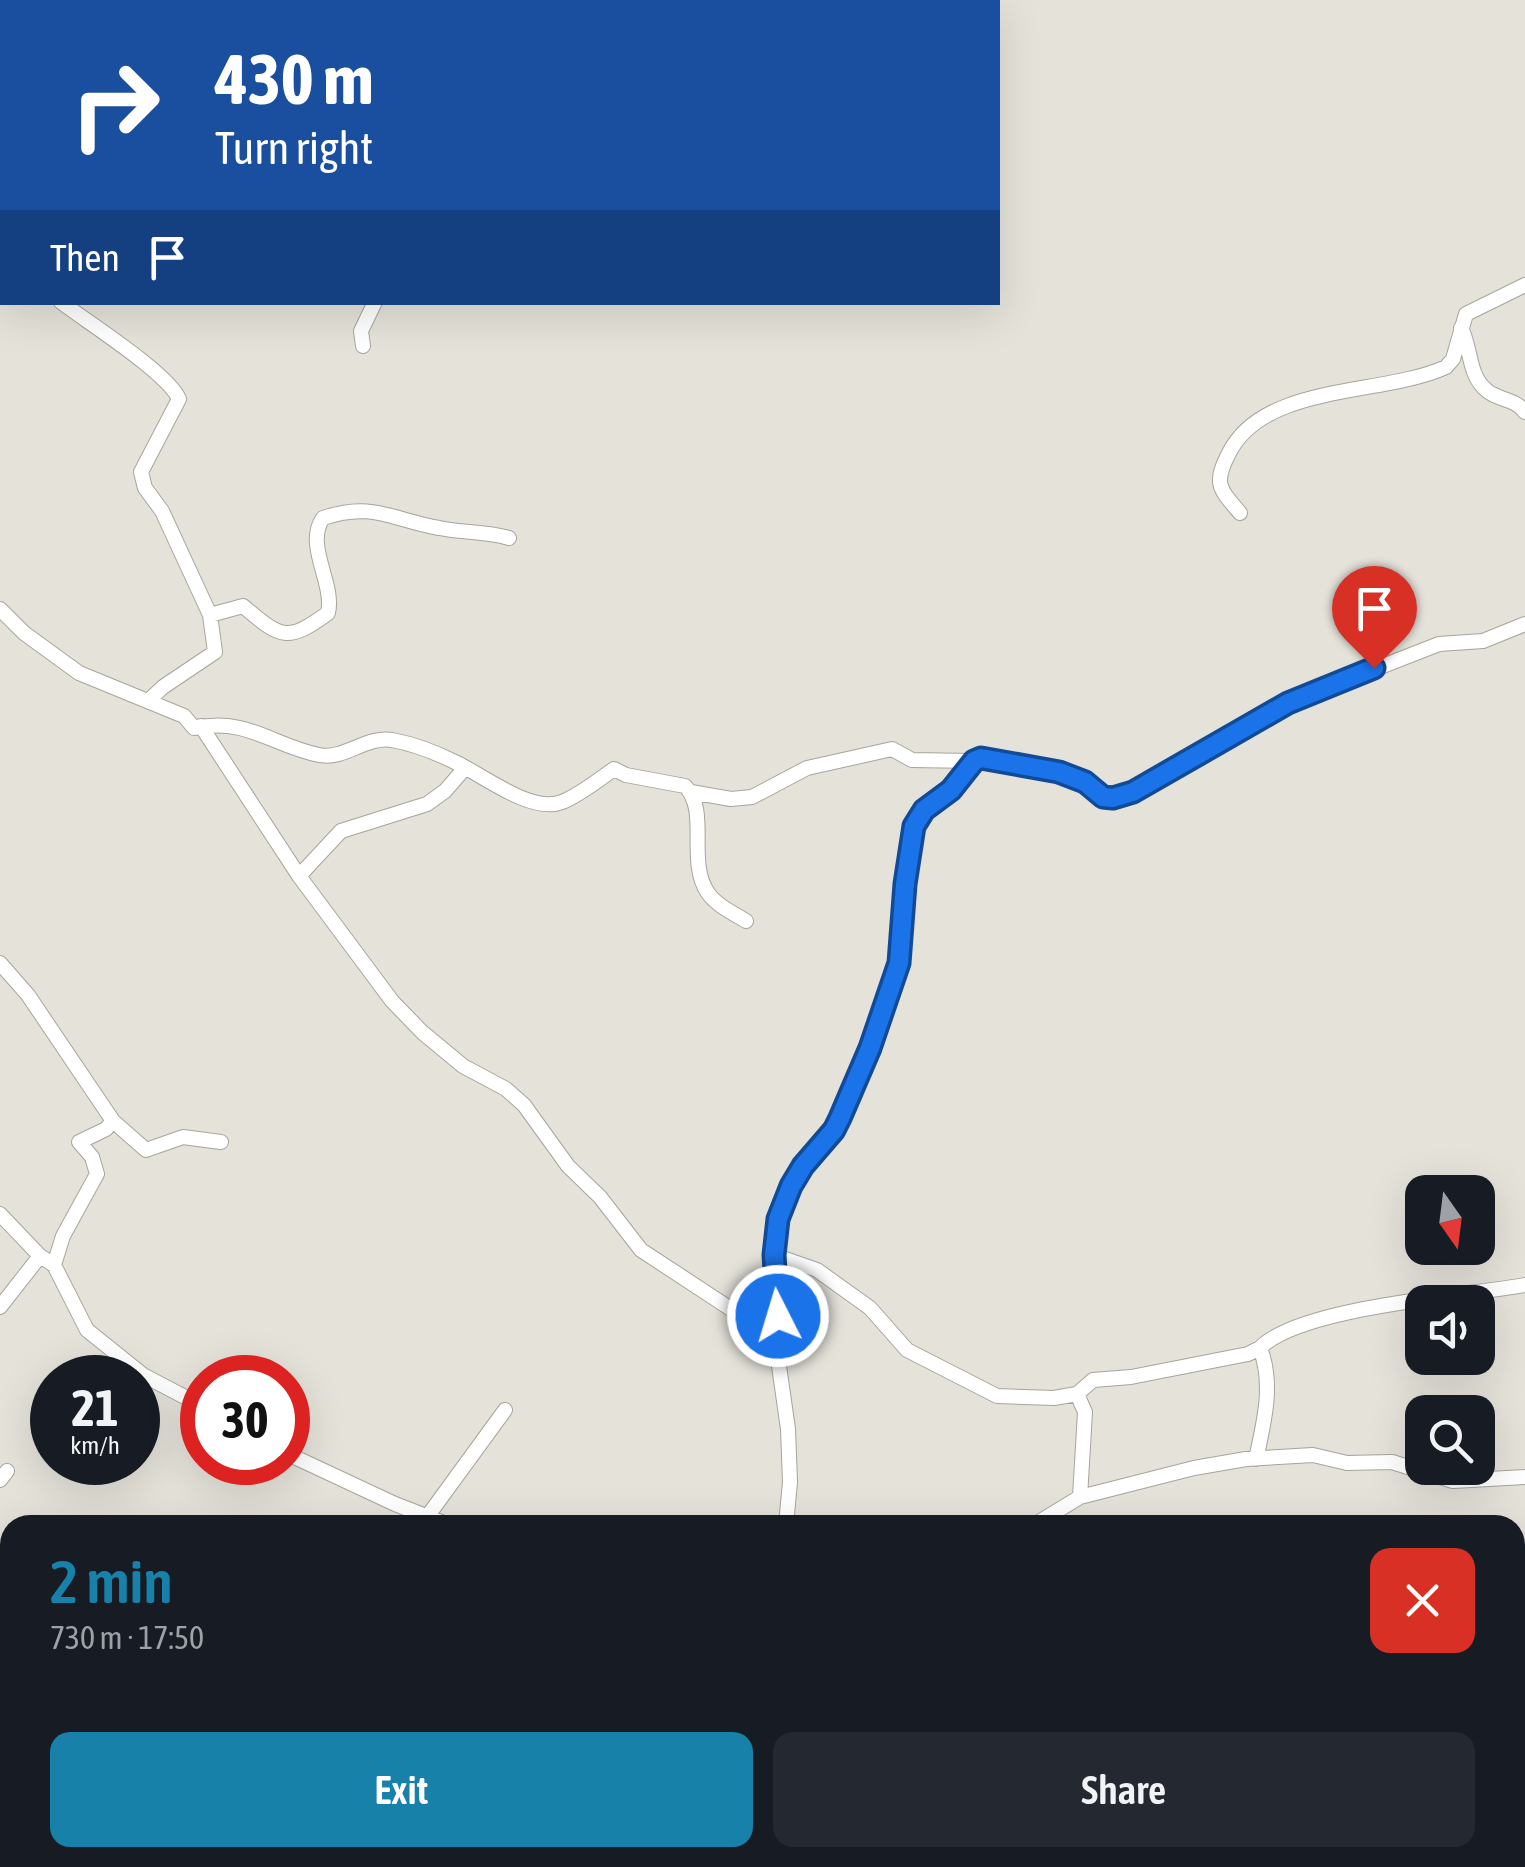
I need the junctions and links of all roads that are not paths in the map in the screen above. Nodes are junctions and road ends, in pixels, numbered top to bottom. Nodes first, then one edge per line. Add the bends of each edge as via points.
1 (1525, 285) edge
2 (65, 305) edge
3 (373, 305) edge
4 (1460, 327) junction
5 (363, 346) dead end
6 (1525, 412) edge
7 (1240, 513) dead end
8 (509, 538) dead end
9 (0, 609) edge
10 (210, 616) junction
11 (1525, 624) edge
12 (148, 702) junction
13 (194, 728) junction
14 (974, 761) junction
15 (465, 768) junction
16 (691, 792) junction
17 (298, 876) junction
18 (746, 921) dead end
19 (0, 963) edge
20 (113, 1121) junction
21 (221, 1142) dead end
22 (0, 1214) edge
23 (774, 1255) junction
24 (40, 1256) junction
25 (54, 1265) junction
26 (1525, 1284) edge
27 (0, 1307) edge
28 (774, 1338) junction
29 (1260, 1348) junction
30 (180, 1394) edge
31 (1077, 1394) junction
32 (505, 1410) dead end
33 (1256, 1458) junction
34 (310, 1464) edge
35 (1518, 1477) edge
36 (1525, 1489) edge
37 (1080, 1498) junction
38 (425, 1515) edge
39 (428, 1515) edge
40 (787, 1515) edge
41 (1051, 1515) edge

1 - 4 street via 1472,309
2 - 10 street via 176,391 176,409 141,479
3 - 5 street via 361,331
4 - 6 street via 1476,379
4 - 7 street via 1446,367 1299,402 1250,427 1235,441 1218,480
8 - 10 street via 370,510 335,514 323,518 317,532 328,613 287,635 243,606
9 - 12 street via 78,673
10 - 12 street via 215,652
11 - 14 street via 1483,641 1439,644 1288,703 1113,798 1059,772
12 - 13 street via 184,716
13 - 15 street via 233,724 334,756 386,739
13 - 17 street via 201,726
14 - 16 street via 912,760 892,749 808,768 752,797
14 - 23 street via 914,826 899,963 834,1130 803,1166 783,1204
15 - 16 street via 550,805 614,768
15 - 17 street via 427,804 340,831
16 - 18 street via 707,892
17 - 28 street via 392,1002 463,1066 506,1088 641,1250
19 - 20 street
20 - 21 street via 147,1152 183,1137
20 - 25 street via 79,1142 97,1174
22 - 24 street
23 - 28 street
23 - 31 street via 816,1270 870,1308 907,1350 998,1396
24 - 25 street
24 - 27 street
25 - 30 street via 87,1330 143,1375
26 - 29 street via 1336,1315 1276,1334
28 - 40 street via 788,1429
29 - 31 street via 1093,1380
29 - 33 street via 1267,1409
31 - 37 street via 1085,1412
32 - 39 street
33 - 35 street via 1392,1462 1453,1481
33 - 37 street
34 - 38 street
35 - 36 street
37 - 41 street

